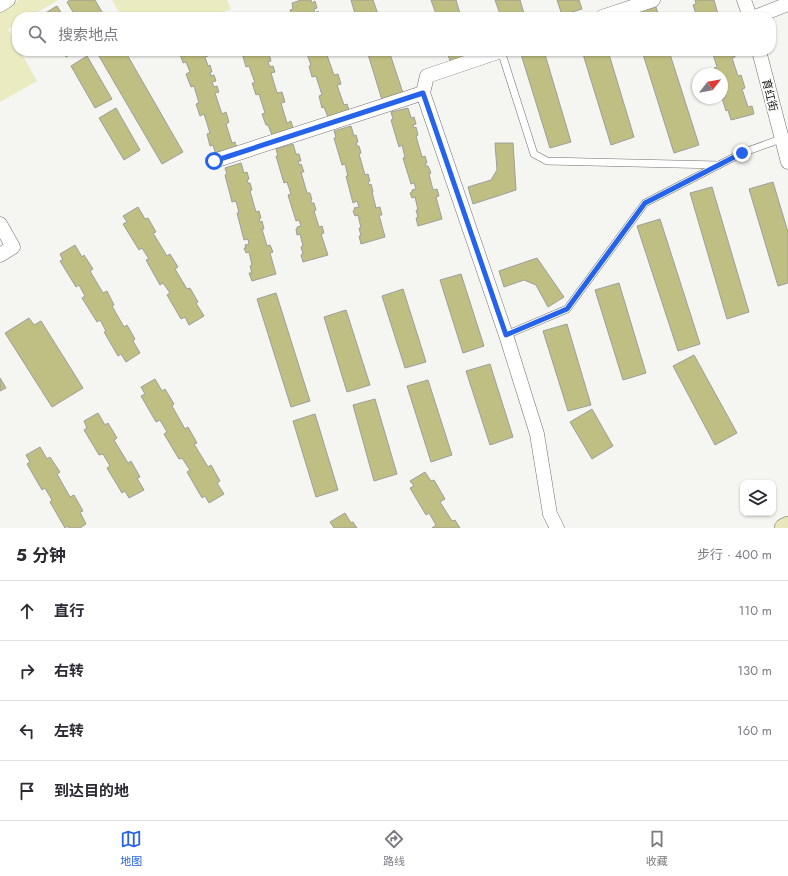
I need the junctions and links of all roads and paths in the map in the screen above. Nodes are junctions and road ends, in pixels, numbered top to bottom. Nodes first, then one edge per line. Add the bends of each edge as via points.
1 (8, 0) edge
2 (653, 0) edge
3 (744, 0) edge
4 (788, 4) edge
5 (0, 5) edge
6 (617, 12) edge
7 (748, 12) edge
8 (768, 12) edge
9 (486, 56) edge
10 (503, 56) edge
11 (759, 56) edge
12 (423, 93) junction
13 (781, 139) junction
14 (214, 161) dead end
15 (788, 162) edge
16 (720, 165) junction
17 (0, 224) edge
18 (0, 255) edge
19 (506, 335) junction
20 (788, 526) edge
21 (558, 528) edge
22 (784, 528) edge

1 - 5 street
2 - 6 street
3 - 7 street
4 - 8 street
9 - 12 street via 427,76
10 - 16 lane via 534,154 547,161
11 - 13 street, 育红街
12 - 14 street
12 - 19 street
13 - 15 street, 育红街
13 - 16 lane via 742,153
16 - 19 lane via 645,203 567,309
17 - 18 street via 13,247
19 - 21 street via 537,434 550,514
20 - 22 main road

